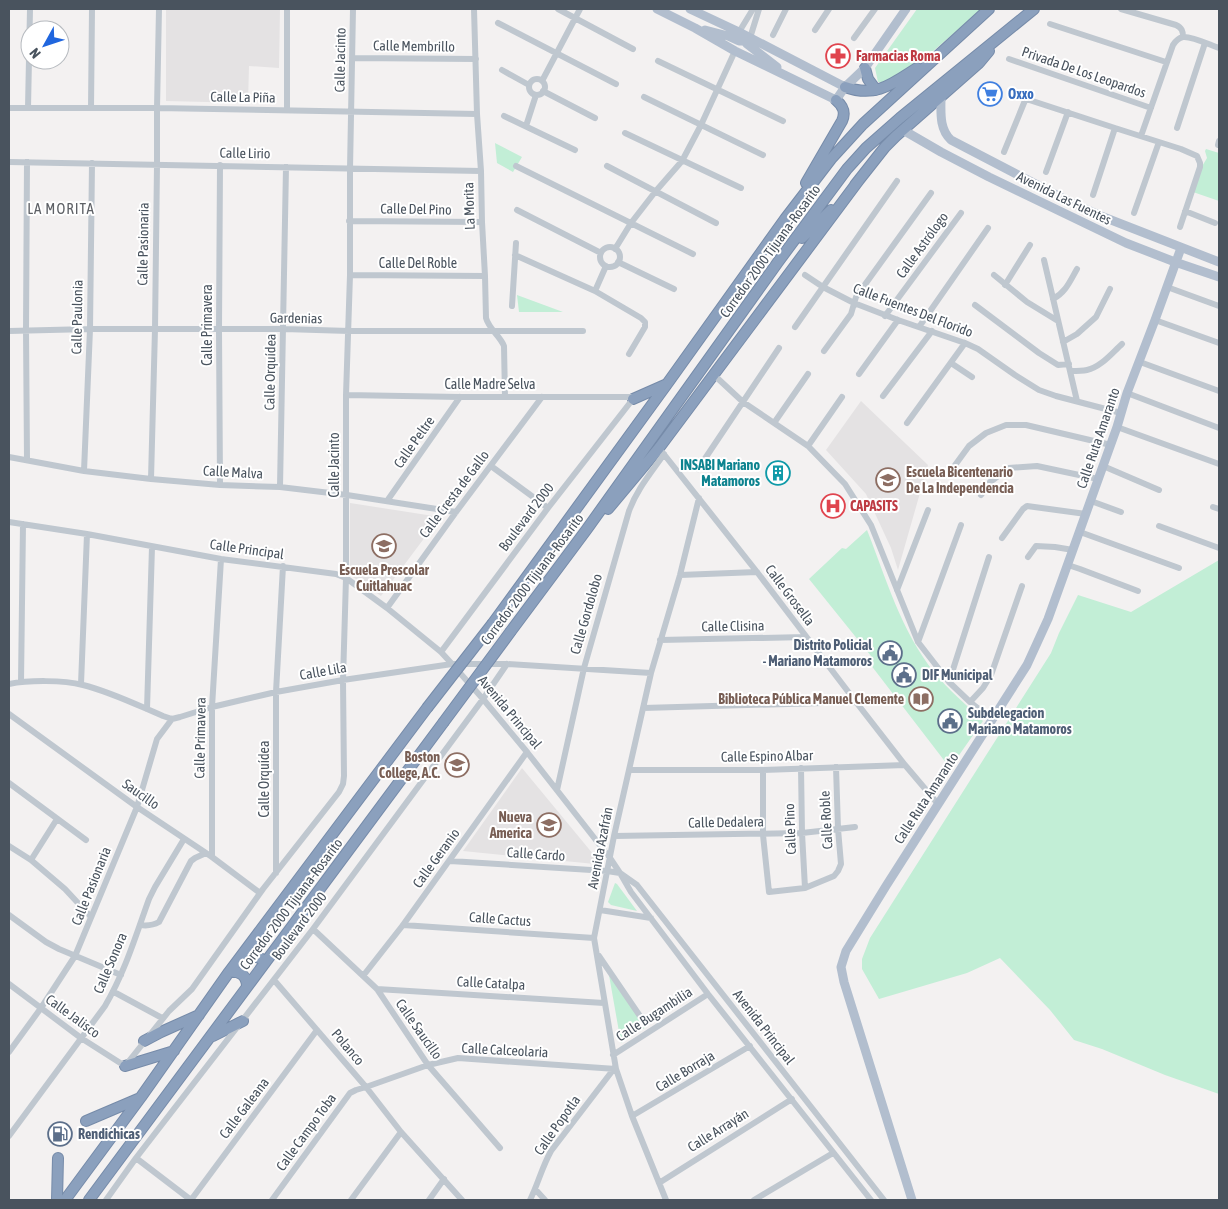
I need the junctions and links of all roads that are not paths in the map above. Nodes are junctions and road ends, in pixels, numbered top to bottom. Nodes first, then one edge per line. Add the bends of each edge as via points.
1 (30, 9) edge
2 (92, 9) edge
3 (159, 9) edge
4 (287, 9) edge
5 (353, 9) edge
6 (474, 9) edge
7 (558, 9) edge
8 (580, 9) edge
9 (657, 9) edge
10 (690, 9) edge
11 (752, 9) edge
12 (759, 9) edge
13 (786, 9) edge
14 (828, 9) edge
15 (875, 9) edge
16 (906, 9) edge
17 (988, 9) edge
18 (1034, 9) edge
19 (1121, 9) edge
20 (576, 18) junction
21 (498, 23) dead end
22 (1050, 24) dead end
23 (695, 28) junction
24 (1010, 29) junction
25 (815, 30) dead end
26 (739, 32) junction
27 (773, 35) dead end
28 (1183, 37) junction
29 (854, 38) dead end
30 (747, 40) junction
31 (1205, 43) junction
32 (633, 48) dead end
33 (1219, 48) edge
34 (735, 51) junction
35 (557, 53) junction
36 (939, 54) junction
37 (352, 58) junction
38 (476, 59) junction
39 (1009, 59) dead end
40 (658, 61) dead end
41 (1166, 62) junction
42 (866, 68) junction
43 (502, 70) dead end
44 (786, 75) junction
45 (542, 81) junction
46 (616, 84) dead end
47 (528, 85) junction
48 (845, 87) junction
49 (717, 89) junction
50 (876, 90) junction
51 (543, 92) junction
52 (1011, 94) dead end
53 (536, 95) junction
54 (941, 97) junction
55 (644, 98) dead end
56 (1026, 98) junction
57 (836, 100) junction
58 (9, 108) edge
59 (28, 108) junction
60 (91, 108) junction
61 (157, 108) junction
62 (1151, 108) junction
63 (287, 110) junction
64 (352, 111) junction
65 (1068, 112) junction
66 (477, 114) junction
67 (504, 116) dead end
68 (595, 118) dead end
69 (783, 121) dead end
70 (701, 125) junction
71 (526, 126) junction
72 (1115, 128) junction
73 (1177, 128) dead end
74 (903, 130) junction
75 (626, 133) dead end
76 (1141, 136) junction
77 (1159, 142) junction
78 (575, 150) dead end
79 (1004, 152) dead end
80 (763, 155) dead end
81 (682, 161) junction
82 (9, 162) edge
83 (27, 162) junction
84 (92, 163) junction
85 (157, 164) junction
86 (220, 165) junction
87 (516, 166) dead end
88 (607, 166) dead end
89 (286, 167) junction
90 (350, 169) junction
91 (480, 171) junction
92 (1046, 172) dead end
93 (859, 180) junction
94 (897, 181) dead end
95 (741, 188) dead end
96 (656, 192) junction
97 (932, 193) dead end
98 (1093, 195) dead end
99 (517, 210) dead end
100 (1185, 211) junction
101 (961, 212) dead end
102 (1134, 214) dead end
103 (350, 220) junction
104 (482, 222) junction
105 (631, 223) junction
106 (716, 223) dead end
107 (1215, 223) dead end
108 (780, 227) junction
109 (1180, 227) dead end
110 (988, 228) dead end
111 (516, 243) dead end
112 (1030, 246) dead end
113 (1181, 248) junction
114 (615, 249) junction
115 (601, 253) junction
116 (693, 254) dead end
117 (515, 255) junction
118 (1044, 260) dead end
119 (618, 262) junction
120 (778, 262) junction
121 (1175, 262) junction
122 (1219, 262) edge
123 (606, 266) junction
124 (1077, 269) dead end
125 (350, 275) junction
126 (805, 275) dead end
127 (994, 275) dead end
128 (485, 276) junction
129 (1219, 277) edge
130 (1006, 285) junction
131 (823, 287) junction
132 (1167, 287) junction
133 (674, 289) dead end
134 (1110, 289) dead end
135 (595, 291) junction
136 (1053, 299) junction
137 (854, 303) junction
138 (976, 305) dead end
139 (512, 306) dead end
140 (1219, 306) edge
141 (885, 316) junction
142 (898, 320) junction
143 (1155, 320) junction
144 (1058, 321) junction
145 (918, 327) junction
146 (795, 328) dead end
147 (90, 329) junction
148 (155, 329) junction
149 (284, 329) junction
150 (9, 330) edge
151 (26, 330) junction
152 (219, 330) junction
153 (348, 331) junction
154 (494, 331) junction
155 (583, 331) dead end
156 (932, 331) junction
157 (1063, 342) junction
158 (965, 343) junction
159 (1219, 343) edge
160 (1122, 344) dead end
161 (779, 348) dead end
162 (824, 351) dead end
163 (629, 354) dead end
164 (1140, 362) junction
165 (951, 363) junction
166 (1070, 368) junction
167 (808, 374) dead end
168 (859, 374) dead end
169 (714, 375) junction
170 (972, 376) dead end
171 (667, 384) junction
172 (1219, 391) edge
173 (1127, 393) junction
174 (346, 394) junction
175 (542, 396) junction
176 (883, 396) dead end
177 (460, 397) junction
178 (505, 397) junction
179 (842, 397) dead end
180 (633, 399) junction
181 (1077, 401) junction
182 (743, 402) junction
183 (1122, 413) junction
184 (774, 423) junction
185 (907, 423) dead end
186 (1117, 427) junction
187 (1219, 428) edge
188 (1111, 445) junction
189 (808, 446) junction
190 (662, 451) junction
191 (9, 457) edge
192 (27, 460) junction
193 (1219, 464) edge
194 (491, 466) junction
195 (1103, 466) junction
196 (698, 470) dead end
197 (84, 471) junction
198 (950, 472) dead end
199 (150, 479) junction
200 (1098, 479) junction
201 (220, 485) junction
202 (280, 487) junction
203 (1160, 490) dead end
204 (347, 495) junction
205 (981, 495) dead end
206 (699, 498) junction
207 (387, 501) junction
208 (1091, 501) junction
209 (548, 508) junction
210 (928, 510) dead end
211 (456, 512) junction
212 (1121, 512) dead end
213 (1086, 514) junction
214 (9, 522) edge
215 (23, 524) junction
216 (961, 525) dead end
217 (1159, 526) dead end
218 (587, 529) junction
219 (1080, 532) junction
220 (88, 534) junction
221 (1002, 538) dead end
222 (152, 547) junction
223 (1219, 548) edge
224 (1073, 550) junction
225 (989, 557) dead end
226 (1028, 557) dead end
227 (221, 559) junction
228 (1068, 565) junction
229 (283, 566) junction
230 (1179, 568) dead end
231 (757, 572) junction
232 (680, 575) junction
233 (346, 578) junction
234 (1022, 586) dead end
235 (897, 590) junction
236 (1138, 591) dead end
237 (387, 608) junction
238 (806, 637) junction
239 (660, 640) junction
240 (918, 642) junction
241 (440, 652) junction
242 (452, 664) junction
243 (507, 664) junction
244 (584, 668) junction
245 (651, 673) junction
246 (343, 680) junction
247 (21, 682) junction
248 (949, 682) junction
249 (9, 684) edge
250 (81, 684) junction
251 (276, 692) junction
252 (483, 699) junction
253 (856, 702) junction
254 (970, 702) junction
255 (212, 707) junction
256 (643, 708) junction
257 (147, 709) junction
258 (9, 714) edge
259 (172, 719) junction
260 (993, 720) junction
261 (527, 752) junction
262 (905, 765) junction
263 (836, 767) junction
264 (801, 768) junction
265 (629, 770) junction
266 (763, 770) junction
267 (9, 783) edge
268 (557, 790) junction
269 (938, 804) junction
270 (137, 807) junction
271 (57, 818) junction
272 (855, 827) dead end
273 (838, 829) junction
274 (802, 833) junction
275 (764, 835) junction
276 (614, 836) junction
277 (184, 839) junction
278 (86, 840) dead end
279 (9, 846) edge
280 (209, 855) junction
281 (610, 858) junction
282 (31, 860) junction
283 (450, 861) junction
284 (607, 871) junction
285 (276, 872) junction
286 (620, 873) junction
287 (805, 888) junction
288 (260, 893) junction
289 (600, 910) junction
290 (9, 915) edge
291 (91, 917) junction
292 (650, 918) junction
293 (140, 924) junction
294 (403, 925) junction
295 (313, 929) junction
296 (594, 938) junction
297 (249, 946) junction
298 (597, 953) junction
299 (75, 956) junction
300 (266, 960) junction
301 (229, 972) junction
302 (122, 975) junction
303 (363, 976) junction
304 (274, 980) junction
305 (9, 984) edge
306 (247, 986) junction
307 (377, 989) junction
308 (114, 992) junction
309 (708, 994) junction
310 (604, 1003) junction
311 (41, 1008) junction
312 (200, 1015) junction
313 (162, 1018) junction
314 (642, 1019) dead end
315 (242, 1021) junction
316 (317, 1030) junction
317 (81, 1038) junction
318 (210, 1038) junction
319 (144, 1041) junction
320 (750, 1046) junction
321 (9, 1050) edge
322 (174, 1051) junction
323 (613, 1055) junction
324 (428, 1065) junction
325 (125, 1066) junction
326 (614, 1070) junction
327 (366, 1087) junction
328 (141, 1097) junction
329 (792, 1099) junction
330 (632, 1116) junction
331 (86, 1121) dead end
332 (400, 1132) junction
333 (9, 1136) edge
334 (500, 1148) dead end
335 (833, 1153) junction
336 (58, 1158) dead end
337 (136, 1158) junction
338 (444, 1179) junction
339 (659, 1183) junction
340 (535, 1189) junction
341 (57, 1200) edge
342 (65, 1200) edge
343 (89, 1200) edge
344 (106, 1200) edge
345 (191, 1200) edge
346 (272, 1200) edge
347 (351, 1200) edge
348 (429, 1200) edge
349 (462, 1200) edge
350 (530, 1200) edge
351 (545, 1200) edge
352 (666, 1200) edge
353 (754, 1200) edge
354 (871, 1200) edge
355 (884, 1200) edge
356 (912, 1200) edge

1 - 59 street
2 - 60 street
3 - 61 street, Calle Pasionaria
4 - 63 street
5 - 37 street, Calle Jacinto
6 - 38 street, La Morita
7 - 20 street
8 - 20 street
9 - 23 main road
10 - 26 main road
11 - 26 street
12 - 30 street
13 - 27 street
14 - 25 street
15 - 29 street
16 - 42 main road
17 - 36 highway, Corredor 2000 Tijuana-Rosarito
18 - 24 highway, Corredor 2000 Tijuana-Rosarito
19 - 28 street via 1176,25 1183,32
20 - 32 street
20 - 35 street
21 - 35 street
22 - 41 street
23 - 30 main road via 739,41
23 - 34 main road
24 - 54 highway
24 - 120 highway, Corredor 2000 Tijuana-Rosarito via 866,148
26 - 30 main road
28 - 31 street
28 - 41 street via 1173,44
30 - 44 main road
30 - 48 main road
31 - 33 street
31 - 73 street
34 - 44 main road
34 - 49 street
35 - 45 street
35 - 46 street
36 - 50 highway
36 - 108 highway, Corredor 2000 Tijuana-Rosarito via 863,124 831,159
37 - 38 street, Calle Membrillo
37 - 64 street, Calle Jacinto
38 - 66 street, La Morita
39 - 62 street, Privada De Los Leopardos
40 - 49 street
41 - 62 street
42 - 48 main road
42 - 50 highway via 868,79
43 - 47 street
44 - 57 main road
45 - 47 street via 534,79
45 - 51 street via 545,86
47 - 53 street via 531,93
48 - 50 highway via 861,92
48 - 57 main road
49 - 69 street
49 - 70 street
51 - 53 street
51 - 68 street
52 - 56 street
53 - 71 street
54 - 74 highway
54 - 113 main road, Avenida Las Fuentes via 942,126 951,140 1070,202
55 - 70 street
56 - 65 street
56 - 79 street
57 - 108 highway via 844,109 842,121
58 - 59 street, Calle La Piña
59 - 60 street, Calle La Piña
60 - 61 street, Calle La Piña
61 - 63 street, Calle La Piña
61 - 85 street, Calle Pasionaria
62 - 76 street
63 - 64 street, Calle La Piña
64 - 66 street, Calle La Piña
64 - 90 street, Calle Jacinto
65 - 72 street
65 - 92 street
66 - 91 street, La Morita
67 - 71 street
70 - 80 street
70 - 81 street
71 - 78 street
72 - 76 street
72 - 98 street
74 - 93 highway via 885,146
74 - 121 main road, Avenida Las Fuentes via 1051,208
75 - 81 street
76 - 77 street
77 - 100 street via 1192,153 1199,159 1200,167
77 - 102 street
81 - 95 street
81 - 96 street
82 - 83 street, Calle Lirio
83 - 84 street, Calle Lirio
83 - 151 street
84 - 85 street, Calle Lirio
84 - 147 street, Calle Paulonia
85 - 86 street, Calle Lirio
85 - 148 street, Calle Pasionaria
86 - 89 street, Calle Lirio
86 - 152 street, Calle Primavera
87 - 105 street
88 - 96 street
89 - 90 street, Calle Lirio
89 - 149 street, Calle Orquídea
90 - 91 street, Calle Lirio
90 - 103 street, Calle Jacinto
91 - 104 street, La Morita
93 - 120 highway
93 - 169 highway
94 - 131 street
96 - 105 street
96 - 106 street
97 - 137 street
99 - 115 street
100 - 107 street
100 - 109 street
101 - 141 street, Calle Astrólogo
103 - 104 street, Calle Del Pino
103 - 125 street, Calle Jacinto
104 - 128 street, La Morita
105 - 114 street
105 - 116 street
108 - 171 highway, Corredor 2000 Tijuana-Rosarito
110 - 145 street
111 - 117 street
112 - 130 street
113 - 121 main road, Calle Ruta Amaranto
113 - 122 main road, Avenida Las Fuentes
114 - 115 street via 608,247
114 - 119 street
115 - 123 street via 601,262
117 - 135 street
117 - 139 street
118 - 136 street
119 - 123 street
119 - 133 street
120 - 218 highway, Corredor 2000 Tijuana-Rosarito
121 - 129 main road, Avenida Las Fuentes
121 - 132 main road, Calle Ruta Amaranto
123 - 135 street
124 - 136 street via 1064,291
125 - 128 street, Calle Del Roble
125 - 153 street, Calle Jacinto
126 - 131 street, Calle Fuentes Del Florido
127 - 130 street
128 - 154 street, La Morita via 486,318
130 - 144 street
131 - 137 street, Calle Fuentes Del Florido
131 - 146 street
132 - 140 street
132 - 143 main road, Calle Ruta Amaranto
134 - 157 street via 1096,317 1078,334
135 - 163 street via 645,322 645,328
136 - 144 street
137 - 141 street, Calle Fuentes Del Florido
137 - 162 street via 851,314
138 - 166 street via 1039,353 1058,365
141 - 142 street, Calle Fuentes Del Florido
142 - 145 street, Calle Fuentes Del Florido
142 - 168 street
143 - 159 street
143 - 164 main road, Calle Ruta Amaranto
144 - 157 street
145 - 156 street, Calle Fuentes Del Florido
147 - 148 street, Gardenias
147 - 151 street, Gardenias
147 - 197 street, Calle Paulonia
148 - 152 street, Gardenias
148 - 199 street, Calle Pasionaria
149 - 152 street, Gardenias
149 - 153 street, Gardenias
149 - 202 street, Calle Orquídea
150 - 151 street, Gardenias
151 - 192 street
152 - 201 street, Calle Primavera
153 - 154 street, Gardenias
153 - 174 street, Calle Jacinto
154 - 155 street, Gardenias
154 - 178 street, La Morita via 504,346
156 - 158 street, Calle Fuentes Del Florido
156 - 176 street
157 - 166 street
158 - 165 street
158 - 181 street, Calle Fuentes Del Florido via 1039,390
160 - 166 street via 1095,367 1086,370
161 - 182 street
164 - 172 street
164 - 173 main road, Calle Ruta Amaranto
165 - 170 street
165 - 185 street
166 - 181 street
167 - 184 street
169 - 182 street
169 - 190 highway
171 - 180 highway
171 - 297 highway, Corredor 2000 Tijuana-Rosarito, bridge via 493,623
173 - 183 main road, Calle Ruta Amaranto
173 - 187 street
174 - 177 street, Calle Madre Selva
174 - 204 street, Calle Jacinto
175 - 178 street, Calle Madre Selva
175 - 180 street, Calle Madre Selva
175 - 194 street, Calle Cresta de Gallo
177 - 178 street, Calle Madre Selva
177 - 207 street, Calle Peltre
179 - 189 street
180 - 209 street, Boulevard 2000
181 - 183 street, Calle Fuentes Del Florido
182 - 184 street
182 - 196 street
183 - 186 main road, Calle Ruta Amaranto
184 - 189 street
186 - 188 main road, Calle Ruta Amaranto
186 - 193 street
188 - 195 main road, Calle Ruta Amaranto
188 - 198 street via 1026,425 1006,425 986,433 969,446
189 - 235 street via 845,484 871,525
190 - 206 street, Calle Grosella
190 - 218 highway
190 - 244 street, Calle Gordolobo via 634,499
191 - 192 street, Calle Malva
192 - 197 street, Calle Malva
194 - 209 street
194 - 211 street, Calle Cresta de Gallo
195 - 200 main road, Calle Ruta Amaranto
195 - 203 street
197 - 199 street, Calle Malva
199 - 201 street, Calle Malva
200 - 205 street via 1037,466 1009,468 990,482
200 - 208 main road, Calle Ruta Amaranto
201 - 202 street, Calle Malva
202 - 204 street, Calle Malva
204 - 207 street, Calle Malva
204 - 233 street, Calle Jacinto
206 - 231 street, Calle Grosella
206 - 232 street, Avenida Azafrán
207 - 211 street, Calle Malva
208 - 212 street
208 - 213 main road, Calle Ruta Amaranto
209 - 241 street, Boulevard 2000
210 - 235 street
211 - 237 street, Calle Cresta de Gallo
213 - 219 main road, Calle Ruta Amaranto
213 - 221 street via 1027,506
214 - 215 street, Calle Principal
215 - 220 street, Calle Principal
215 - 247 street
216 - 240 street
217 - 223 street
218 - 300 highway, Corredor 2000 Tijuana-Rosarito, bridge
219 - 224 main road, Calle Ruta Amaranto
219 - 230 street
220 - 222 street, Calle Principal
220 - 250 street
222 - 227 street, Calle Principal
222 - 257 street
224 - 226 street via 1036,546
224 - 228 main road, Calle Ruta Amaranto
225 - 248 street
227 - 229 street, Calle Principal
227 - 255 street, Calle Primavera
228 - 236 street
228 - 260 main road, Calle Ruta Amaranto via 1027,665
229 - 233 street, Calle Principal
229 - 251 street, Calle Orquídea
231 - 232 street
231 - 238 street, Calle Grosella
232 - 239 street, Avenida Azafrán
233 - 237 street, Calle Principal
233 - 246 street, Calle Jacinto
234 - 254 street via 991,675
235 - 240 street
237 - 241 street, Calle Principal
238 - 239 street, Calle Clisina
238 - 253 street, Calle Grosella
239 - 245 street, Avenida Azafrán
240 - 248 street
241 - 242 street, Calle Principal
242 - 243 street, Calle Lila
242 - 246 street, Calle Lila
242 - 252 street, Avenida Principal
243 - 244 street, Calle Lila
243 - 252 street, Boulevard 2000
244 - 245 street, Calle Lila
244 - 268 street, Calle Gordolobo
245 - 256 street, Avenida Azafrán
246 - 251 street, Calle Lila
246 - 285 street, Calle Jacinto via 343,784
247 - 249 street
247 - 250 street
248 - 254 street
250 - 257 street
251 - 255 street, Calle Lila
251 - 285 street, Calle Orquídea
252 - 261 street, Avenida Principal
252 - 295 street, Boulevard 2000
253 - 256 street
253 - 262 street, Calle Grosella
254 - 260 street
255 - 259 street, Calle Lila
255 - 280 street, Calle Primavera
256 - 265 street, Avenida Azafrán
257 - 259 street
258 - 270 street, Saucillo
259 - 270 street, Calle Pasionaria via 157,739
260 - 269 main road, Calle Ruta Amaranto
261 - 268 street, Avenida Principal
261 - 283 street, Calle Geranio
262 - 263 street, Calle Espino Albar
262 - 269 street, Calle Grosella
263 - 264 street, Calle Espino Albar
263 - 273 street, Calle Roble
264 - 266 street, Calle Espino Albar
264 - 274 street, Calle Pino
265 - 266 street, Calle Espino Albar
265 - 276 street, Avenida Azafrán
266 - 275 street
267 - 271 street
268 - 281 street, Avenida Principal
269 - 356 main road, Calle Ruta Amaranto via 846,951 841,966
270 - 277 street, Saucillo
270 - 291 street, Calle Pasionaria
271 - 278 street
271 - 282 street
272 - 273 street, Calle Dedalera
273 - 274 street, Calle Dedalera
273 - 287 street, Calle Roble via 841,864 838,871 834,876
274 - 275 street, Calle Dedalera
274 - 287 street, Calle Pino
275 - 276 street, Calle Dedalera
275 - 287 street via 769,892
276 - 281 street, Avenida Azafrán
277 - 280 street, Saucillo
277 - 293 street, Calle Sonora via 155,887
279 - 282 street
280 - 288 street, Saucillo
280 - 293 street via 191,861 159,922 148,926
281 - 284 street, Avenida Azafrán
281 - 286 street, Avenida Principal
282 - 291 street
283 - 284 street, Calle Cardo
283 - 294 street, Calle Geranio
284 - 286 street, Calle Cardo
284 - 289 street, Avenida Azafrán
285 - 288 street, Calle Jacinto
286 - 292 street, Avenida Principal
286 - 355 street, Avenida Principal via 637,885
288 - 313 street, Calle Jacinto via 192,989
289 - 292 street
289 - 296 street, Avenida Azafrán
290 - 299 street via 46,942
291 - 299 street, Calle Pasionaria
292 - 309 street, Avenida Principal
293 - 302 street, Calle Sonora
294 - 296 street, Calle Cactus
294 - 303 street, Calle Geranio
295 - 303 street, Calle Saucillo
295 - 304 street, Boulevard 2000
296 - 298 street, Avenida Azafrán
297 - 300 highway via 255,956
297 - 301 highway, Corredor 2000 Tijuana-Rosarito
298 - 310 street, Avenida Azafrán
298 - 314 street
299 - 302 street
299 - 311 street, Calle Pasionaria
300 - 306 highway, Corredor 2000 Tijuana-Rosarito
301 - 306 highway via 242,974
301 - 312 highway, Corredor 2000 Tijuana-Rosarito
302 - 308 street, Calle Sonora
303 - 307 street, Calle Saucillo
304 - 315 street, Boulevard 2000
304 - 316 street, Polanco
305 - 311 street, Calle Jalisco
306 - 318 highway, Corredor 2000 Tijuana-Rosarito
307 - 310 street, Calle Catalpa
307 - 324 street, Calle Saucillo
308 - 313 street
308 - 317 street, Calle Sonora
309 - 320 street, Avenida Principal
309 - 323 street, Calle Bugambilia
310 - 323 street, Avenida Azafrán
311 - 317 street, Calle Jalisco
311 - 321 street, Calle Pasionaria
312 - 319 highway
312 - 322 highway, Corredor 2000 Tijuana-Rosarito
313 - 319 street, Calle Jacinto
315 - 318 highway
315 - 337 street, Boulevard 2000
316 - 327 street, Polanco
316 - 345 street, Calle Galeana
317 - 325 street, Calle Jalisco
317 - 333 street, Calle Sonora
318 - 343 highway, Corredor 2000 Tijuana-Rosarito
319 - 325 street, Calle Jacinto
320 - 329 street, Avenida Principal
320 - 330 street, Calle Borraja
322 - 325 highway
322 - 328 highway, Corredor 2000 Tijuana-Rosarito
323 - 326 street, Avenida Azafrán
324 - 326 street, Calle Calceolaria via 458,1058
324 - 327 street, Calle Calceolaria
324 - 334 street, Calle Saucillo
326 - 330 street, Avenida Azafrán
326 - 340 street, Calle Popotla via 551,1151
327 - 332 street, Polanco
327 - 346 street, Calle Campo Toba via 350,1094
328 - 331 highway
328 - 342 highway, Corredor 2000 Tijuana-Rosarito
329 - 335 street, Avenida Principal
329 - 339 street, Calle Arrayán
330 - 339 street, Avenida Azafrán
332 - 338 street, Polanco
332 - 347 street
335 - 353 street
335 - 354 street, Avenida Principal
336 - 341 highway
337 - 344 street, Boulevard 2000
337 - 345 street
338 - 348 street
338 - 349 street, Polanco
339 - 352 street, Avenida Azafrán
340 - 350 street, Calle Popotla
340 - 351 street

